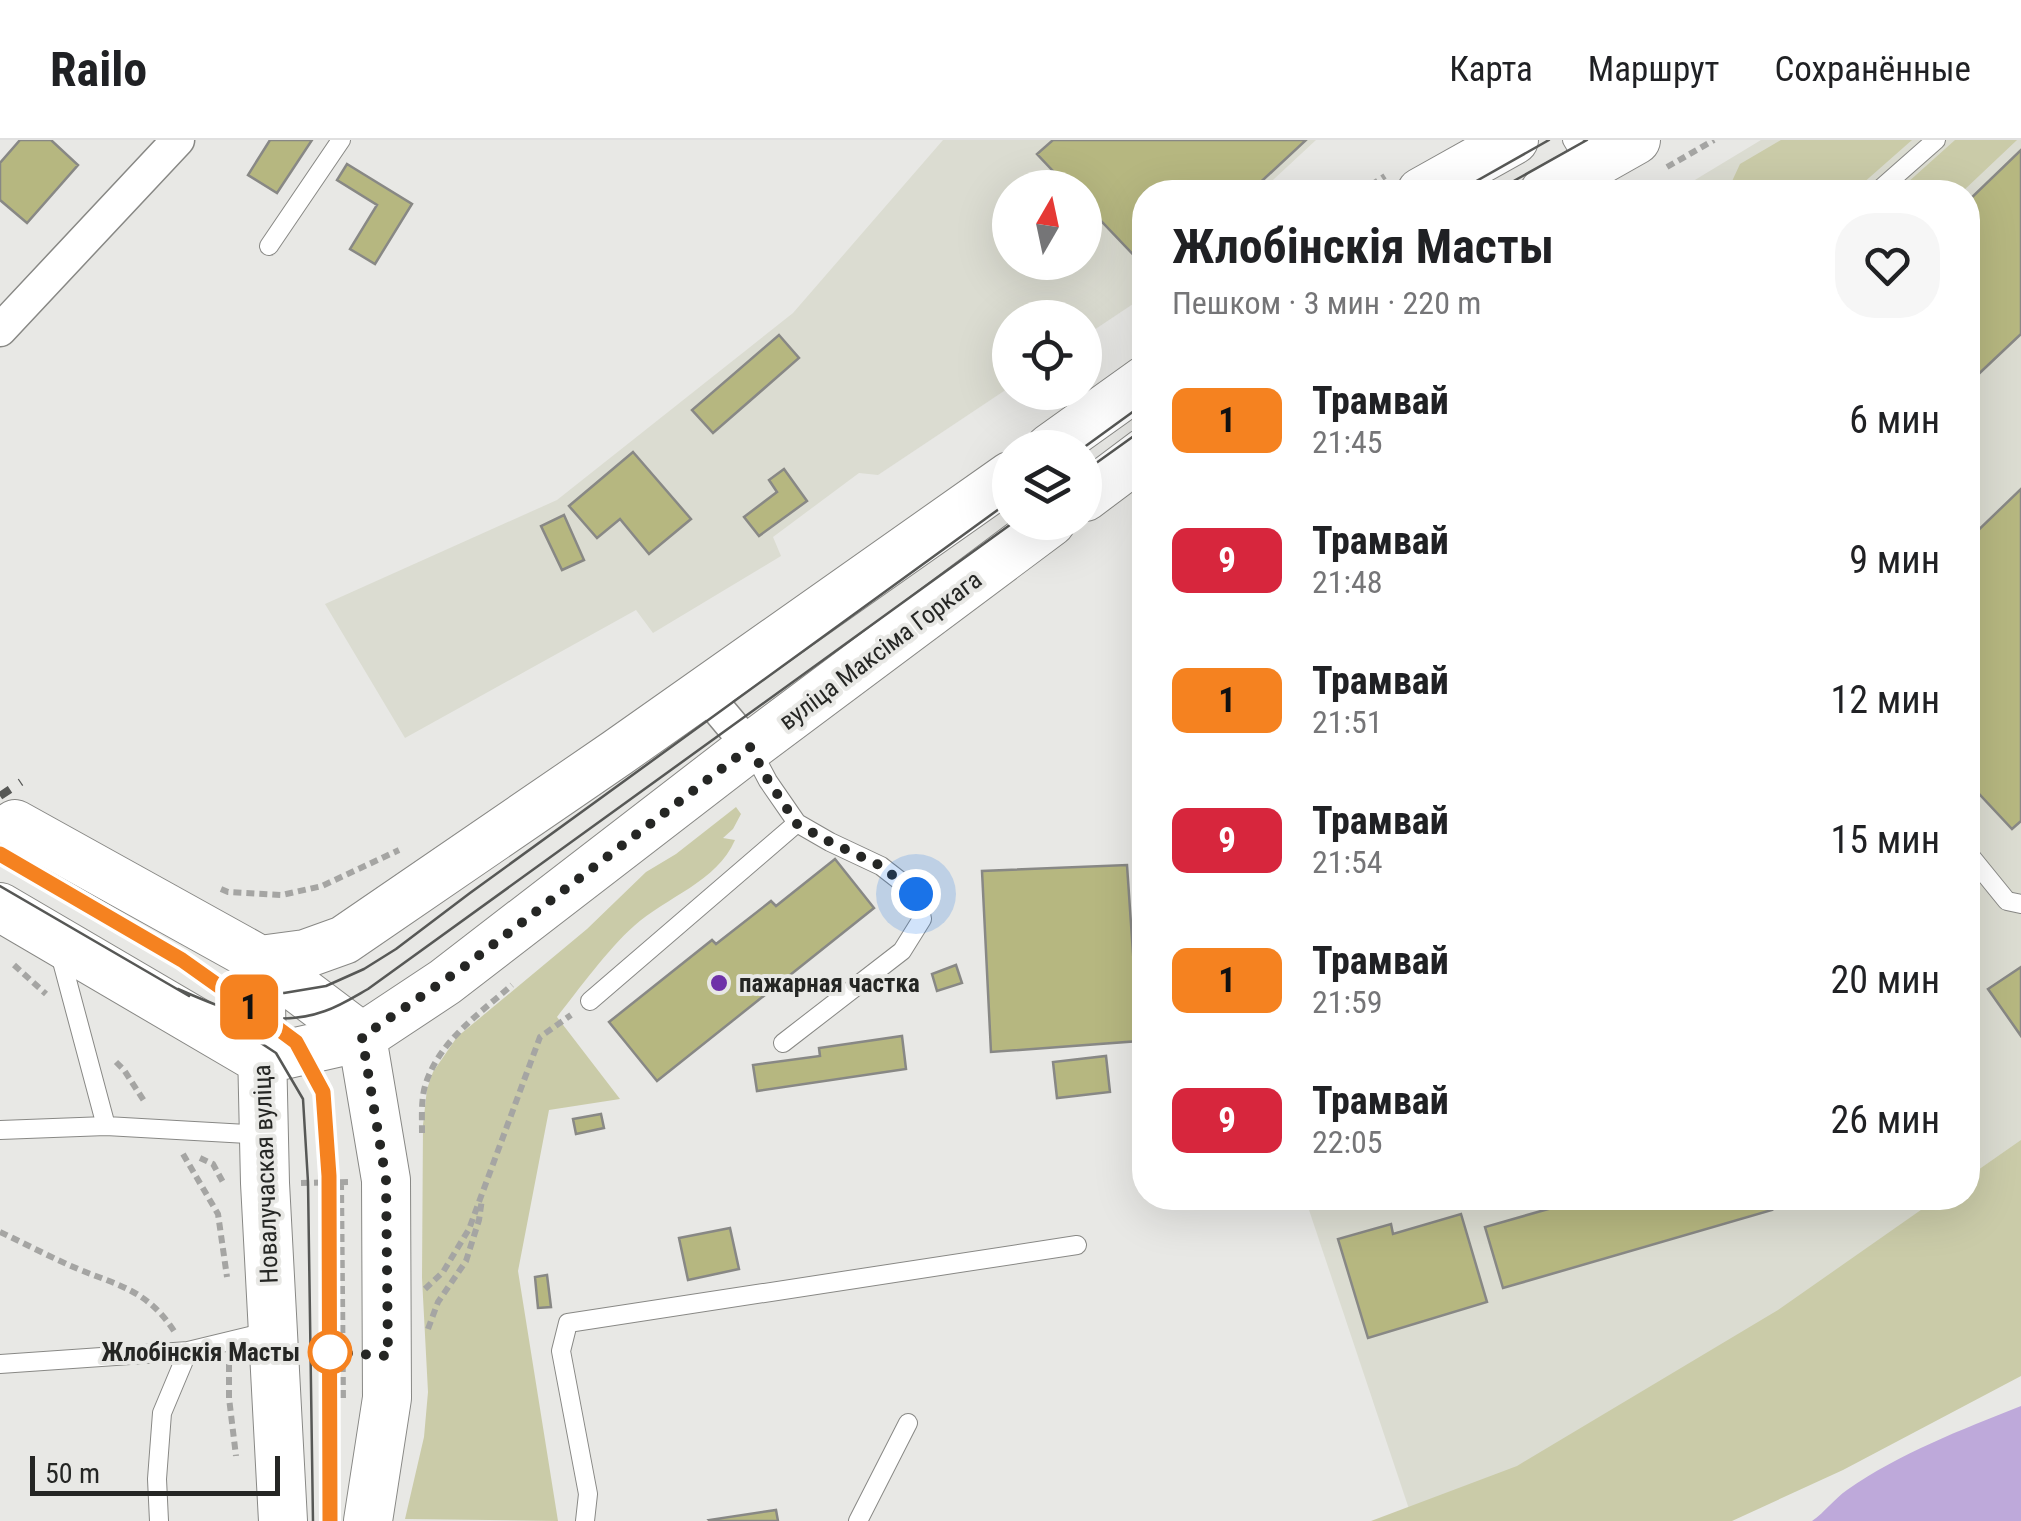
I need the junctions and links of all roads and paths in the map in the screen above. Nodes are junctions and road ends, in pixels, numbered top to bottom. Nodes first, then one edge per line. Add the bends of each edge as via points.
1 (178, 140) edge
2 (341, 140) edge
3 (1514, 140) edge
4 (1636, 140) edge
5 (1936, 140) edge
6 (1588, 167) edge
7 (1442, 180) edge
8 (1565, 180) edge
9 (1891, 180) edge
10 (269, 246) dead end
11 (0, 330) edge
12 (1132, 389) edge
13 (1075, 430) edge
14 (1132, 462) edge
15 (1102, 484) edge
16 (992, 489) edge
17 (1027, 540) edge
18 (703, 692) junction
19 (750, 747) junction
20 (14, 824) dead end
21 (797, 824) junction
22 (404, 848) dead end
23 (1980, 868) edge
24 (210, 885) dead end
25 (2021, 904) edge
26 (0, 907) edge
27 (56, 939) junction
28 (260, 960) junction
29 (9, 961) dead end
30 (590, 1001) joint
31 (80, 1026) junction
32 (362, 1037) junction
33 (783, 1042) dead end
34 (261, 1060) junction
35 (106, 1126) junction
36 (0, 1130) edge
37 (162, 1130) junction
38 (263, 1135) junction
39 (341, 1182) dead end
40 (484, 1188) junction
41 (0, 1232) edge
42 (1077, 1244) dead end
43 (424, 1290) dead end
44 (250, 1336) junction
45 (426, 1336) dead end
46 (188, 1352) junction
47 (0, 1364) edge
48 (343, 1409) dead end
49 (908, 1423) dead end
50 (236, 1456) dead end
51 (159, 1521) edge
52 (283, 1521) edge
53 (368, 1521) edge
54 (585, 1521) edge
55 (858, 1521) edge

1 - 11 street
2 - 10 lane
3 - 7 main road
4 - 6 main road
5 - 9 lane
6 - 8 main road
12 - 13 main road
14 - 15 main road
16 - 18 main road
17 - 19 main road, вуліца Максіма Горкага
18 - 19 street
18 - 28 main road via 344,940
19 - 21 lane
19 - 32 main road, вуліца Максіма Горкага
20 - 28 main road
21 - 30 lane
21 - 33 lane via 881,866 916,894 922,919 902,951
22 - 24 path via 322,886 282,895
23 - 25 lane via 2007,901
26 - 27 main road
27 - 31 lane
27 - 34 main road
28 - 32 main road
28 - 34 main road, Новалучаская вуліца
29 - 31 path
30 - 40 path via 540,1037
31 - 35 lane
31 - 37 path via 124,1070
32 - 34 main road, вуліца Максіма Горкага
32 - 53 main road via 386,1180 387,1398
34 - 38 main road, Новалучаская вуліца
35 - 36 lane
35 - 37 lane
37 - 38 lane
37 - 44 path via 218,1214 228,1284
38 - 44 main road, Новалучаская вуліца
39 - 48 path
40 - 43 path via 469,1229
40 - 45 path via 466,1261 438,1302
41 - 46 path via 126,1286 162,1312
42 - 54 lane via 568,1323 560,1351 588,1494
44 - 46 lane
44 - 50 path via 228,1398
44 - 52 main road, Новалучаская вуліца
46 - 47 lane
46 - 51 lane via 162,1412
49 - 55 lane

